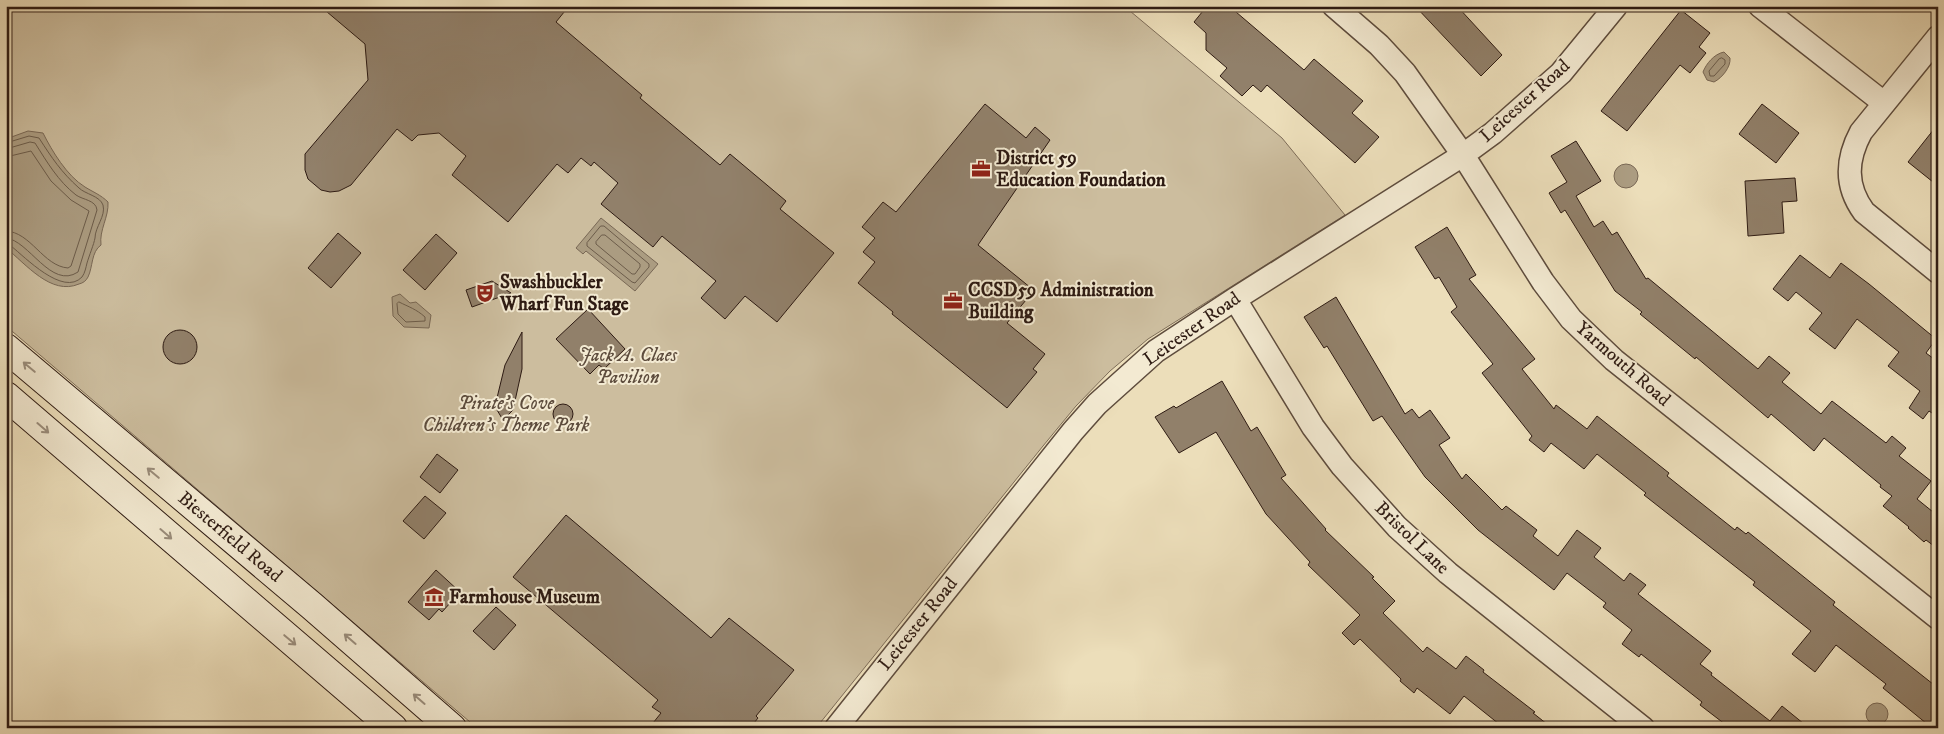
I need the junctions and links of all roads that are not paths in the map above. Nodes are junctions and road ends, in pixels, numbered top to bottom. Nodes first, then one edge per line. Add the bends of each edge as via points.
1 (1334, 6) edge
2 (1616, 6) edge
3 (1760, 6) edge
4 (1938, 37) edge
5 (1884, 103) junction
6 (1463, 155) junction
7 (1938, 272) edge
8 (1235, 298) junction
9 (6, 348) edge
10 (6, 396) edge
11 (1938, 618) edge
12 (393, 728) edge
13 (452, 728) edge
14 (836, 728) edge
15 (1643, 728) edge

1 - 6 street, Yarmouth Road via 1392,57
2 - 6 street, Leicester Road via 1562,73
3 - 5 street
4 - 5 street
5 - 7 street via 1853,147 1850,163 1855,200 1874,221
6 - 8 street, Leicester Road
6 - 11 street, Yarmouth Road via 1543,282 1592,340
8 - 14 street, Leicester Road via 1156,351 1097,404 1021,494
8 - 15 street, Bristol Lane via 1313,427 1342,466 1397,527 1448,573
13 -> 9 main road, Biesterfield Road
10 -> 12 main road, Biesterfield Road

